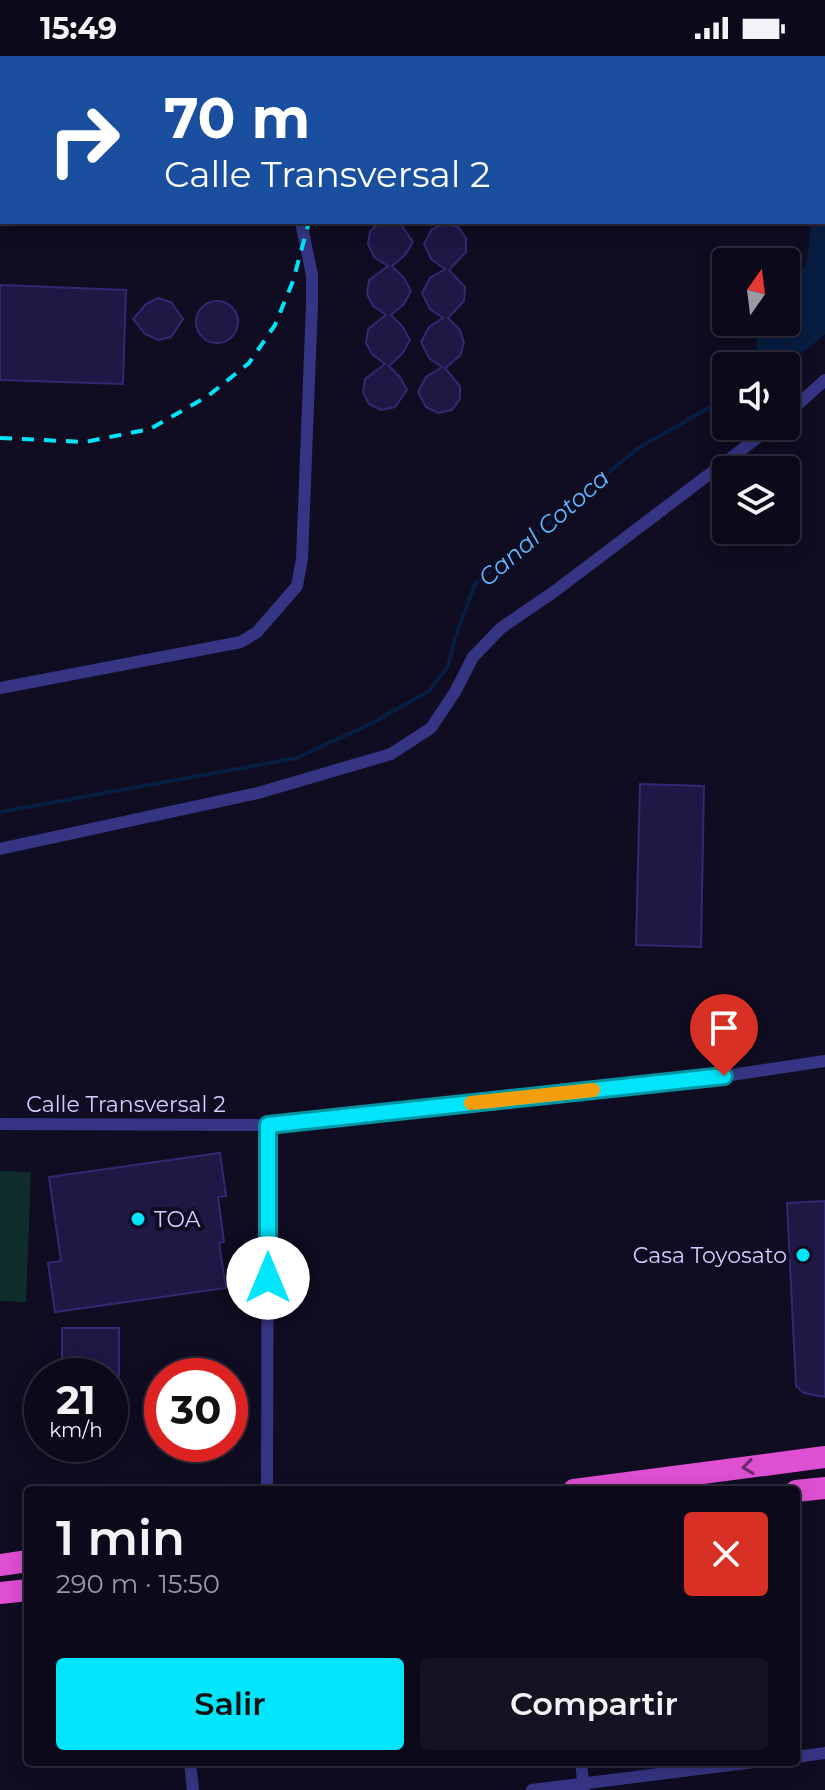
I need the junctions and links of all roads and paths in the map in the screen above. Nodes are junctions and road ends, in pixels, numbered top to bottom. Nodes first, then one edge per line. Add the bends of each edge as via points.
1 (301, 224) edge
2 (825, 380) edge
3 (800, 402) edge
4 (755, 440) edge
5 (0, 688) edge
6 (0, 849) edge
7 (825, 1061) edge
8 (0, 1124) edge
9 (268, 1125) junction
10 (825, 1457) edge
11 (267, 1486) edge
12 (604, 1486) edge
13 (825, 1488) edge
14 (800, 1491) edge
15 (24, 1562) edge
16 (0, 1565) edge
17 (24, 1590) edge
18 (0, 1593) edge
19 (825, 1753) edge
20 (800, 1756) edge
21 (190, 1766) edge
22 (581, 1766) edge
23 (727, 1766) edge
24 (584, 1787) edge
25 (193, 1790) edge
26 (532, 1790) edge

1 - 5 street via 312,304 297,586 257,632 241,642
2 - 3 street
4 - 6 street via 501,628 473,657 431,728 391,754 258,793
7 - 9 street, Calle Transversal 2
8 - 9 street, Calle Transversal 2
9 - 11 street
10 -> 12 highway
13 - 14 highway
15 - 16 highway
17 - 18 highway
19 - 20 street
21 - 25 street
22 - 24 street
23 - 24 street
24 - 26 street

